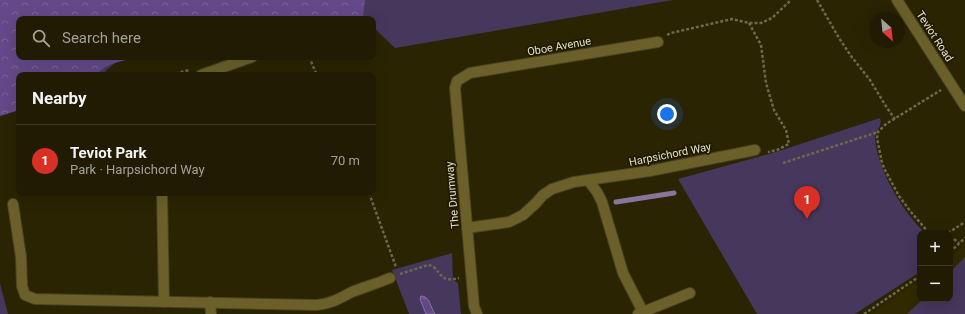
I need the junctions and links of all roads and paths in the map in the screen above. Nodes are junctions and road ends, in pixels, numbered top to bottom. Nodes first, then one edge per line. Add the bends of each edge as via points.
1 (791, 0) edge
2 (817, 0) edge
3 (898, 0) edge
4 (749, 23) junction
5 (653, 43) joint
6 (244, 60) edge
7 (310, 60) edge
8 (210, 72) edge
9 (316, 72) edge
10 (464, 77) joint
11 (951, 83) junction
12 (965, 106) edge
13 (895, 119) junction
14 (878, 132) junction
15 (755, 150) joint
16 (783, 163) dead end
17 (588, 180) junction
18 (162, 196) edge
19 (370, 196) edge
20 (13, 204) dead end
21 (965, 222) edge
22 (467, 228) junction
23 (926, 230) edge
24 (953, 230) edge
25 (953, 238) edge
26 (965, 238) edge
27 (959, 243) junction
28 (953, 249) edge
29 (471, 275) junction
30 (394, 276) junction
31 (917, 278) edge
32 (690, 293) dead end
33 (164, 302) junction
34 (210, 302) junction
35 (640, 313) edge
36 (211, 314) edge
37 (477, 314) edge
38 (864, 314) edge

1 - 4 path via 772,18 761,23
2 - 13 path via 839,38
3 - 11 street, Teviot Road
4 - 5 path via 732,19 671,33
4 - 15 path via 762,45 768,90 790,145 762,153
5 - 10 street, Oboe Avenue via 470,73
6 - 8 street
7 - 9 path
10 - 22 street, The Drumway via 457,81 455,88
11 - 12 street, Teviot Road
11 - 13 path
13 - 14 path
14 - 16 path
14 - 23 path via 882,163 890,180 910,212
15 - 17 street, Harpsichord Way via 650,171
17 - 22 street, Harpsichord Way via 552,189 523,215 509,222
17 - 35 street via 602,202 623,273
18 - 33 street
19 - 30 path
20 - 33 street via 25,295 35,299
21 - 24 path
22 - 29 street, The Drumway
25 - 27 path
26 - 27 path
27 - 28 path
29 - 30 path via 450,281 433,266 428,265
29 - 37 street, The Drumway
30 - 34 street via 326,304
31 - 38 path
32 - 35 street
33 - 34 street
34 - 36 street

